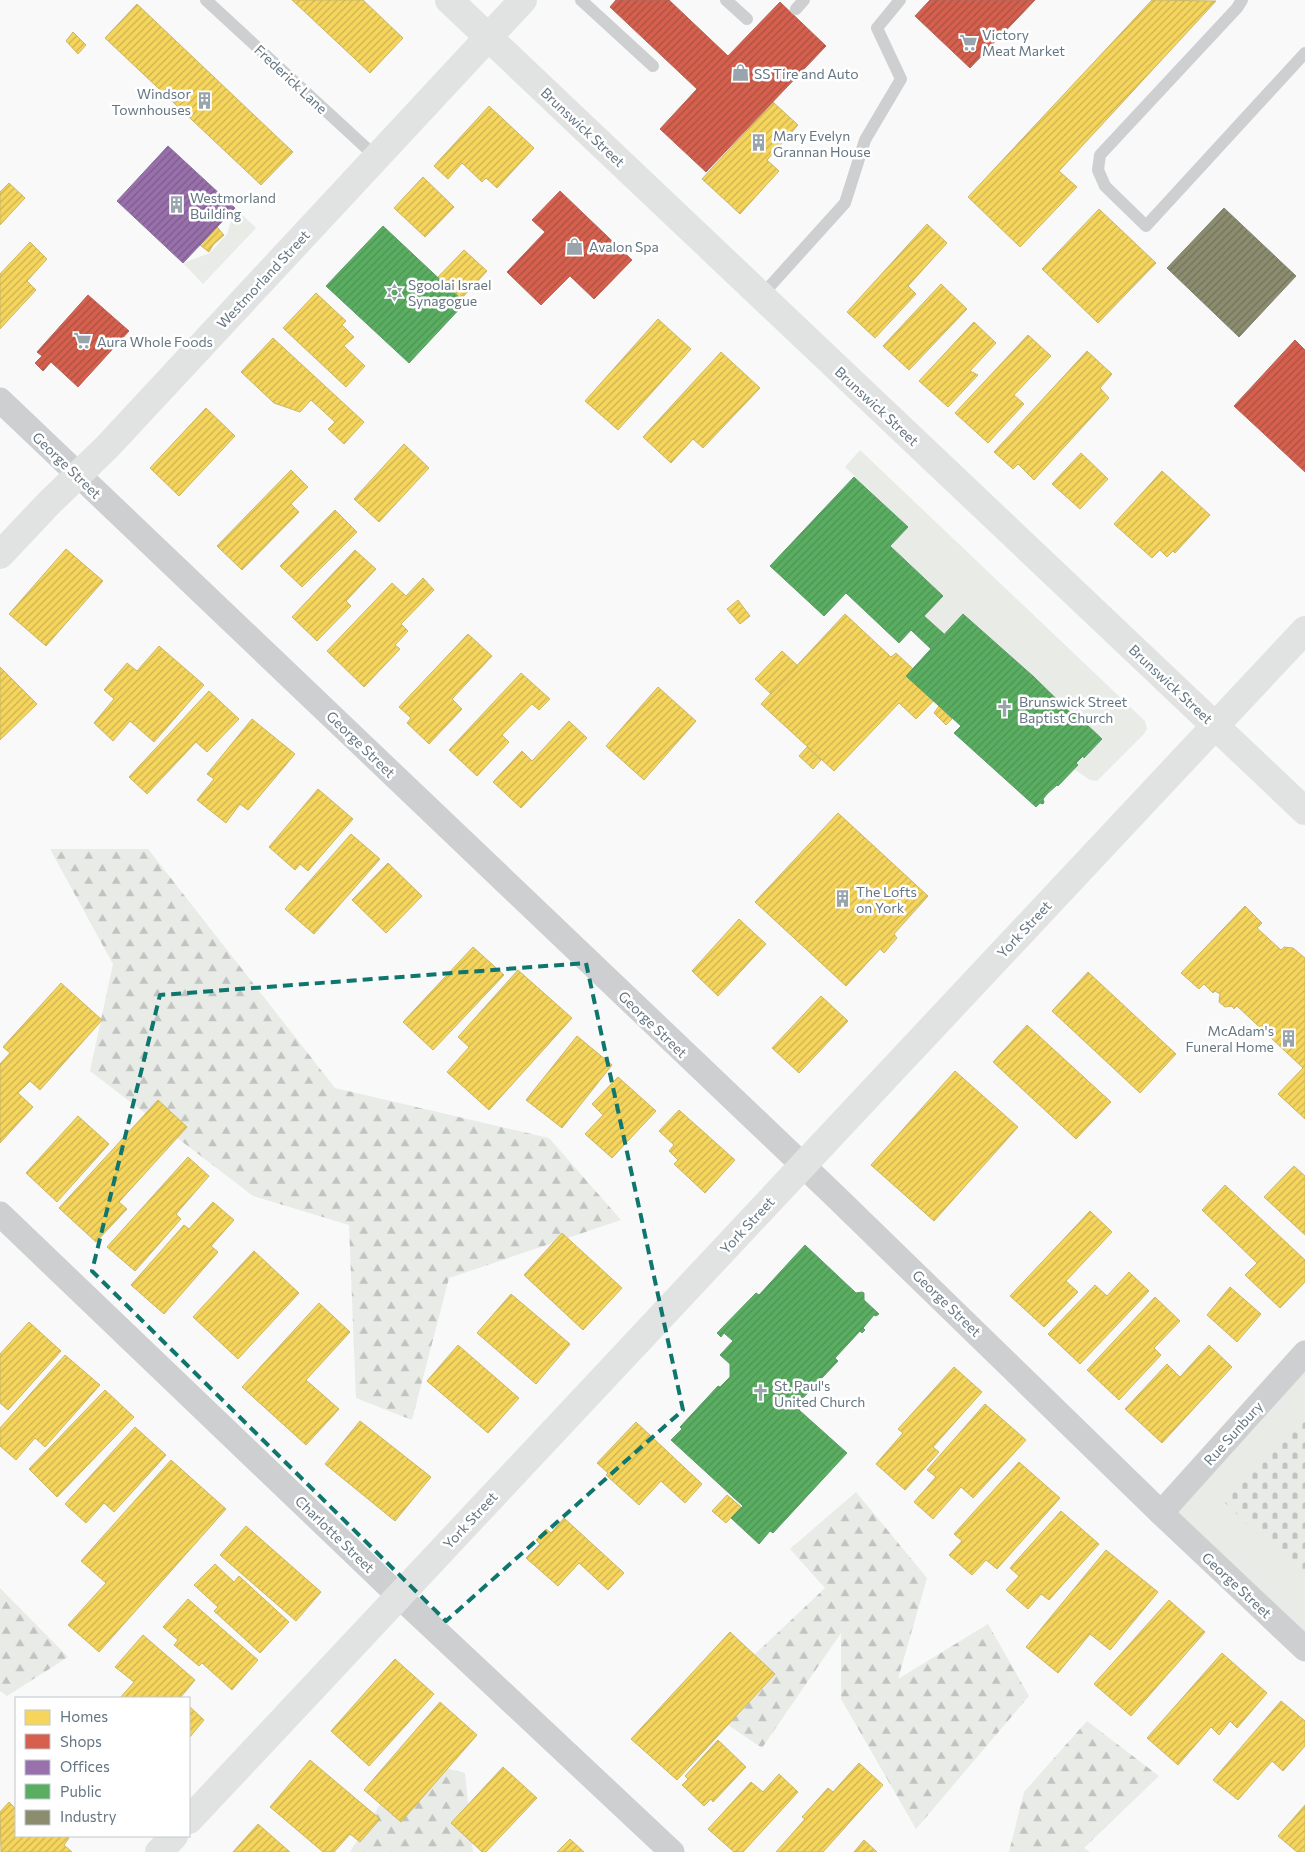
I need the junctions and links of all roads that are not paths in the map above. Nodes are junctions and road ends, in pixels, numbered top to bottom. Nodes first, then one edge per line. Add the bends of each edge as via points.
1 (206, 0) edge
2 (449, 0) edge
3 (523, 0) edge
4 (581, 0) edge
5 (726, 0) edge
6 (900, 0) edge
7 (1242, 0) edge
8 (746, 19) dead end
9 (488, 37) junction
10 (1305, 53) edge
11 (652, 66) dead end
12 (376, 157) junction
13 (761, 296) junction
14 (0, 400) edge
15 (79, 475) junction
16 (0, 555) edge
17 (1305, 630) edge
18 (1215, 726) junction
19 (1305, 811) edge
20 (802, 1166) junction
21 (0, 1214) edge
22 (1305, 1352) edge
23 (1162, 1513) junction
24 (399, 1596) junction
25 (1305, 1649) edge
26 (190, 1819) edge
27 (173, 1837) edge
28 (159, 1852) edge
29 (672, 1852) edge

1 - 12 lane, Frederick Lane
2 - 9 street, Brunswick Street
3 - 9 street, Westmorland Street
4 - 11 lane
5 - 8 lane
6 - 13 lane via 877,28 901,78 865,140 846,203
7 - 10 lane via 1100,155 1098,170 1105,186 1146,226
9 - 12 street, Westmorland Street
9 - 13 street, Brunswick Street
12 - 15 street, Westmorland Street
13 - 18 street, Brunswick Street
14 - 15 street, George Street
15 - 16 street, Westmorland Street
15 - 20 street, George Street
17 - 18 street, York Street
18 - 19 street, Brunswick Street
18 - 20 street, York Street
20 - 23 street, George Street via 949,1304
20 - 24 street, York Street
21 - 24 street, Charlotte Street
22 - 23 street, Rue Sunbury
23 - 25 street, George Street
24 - 26 street, York Street
24 - 29 street, Charlotte Street
27 - 28 street

